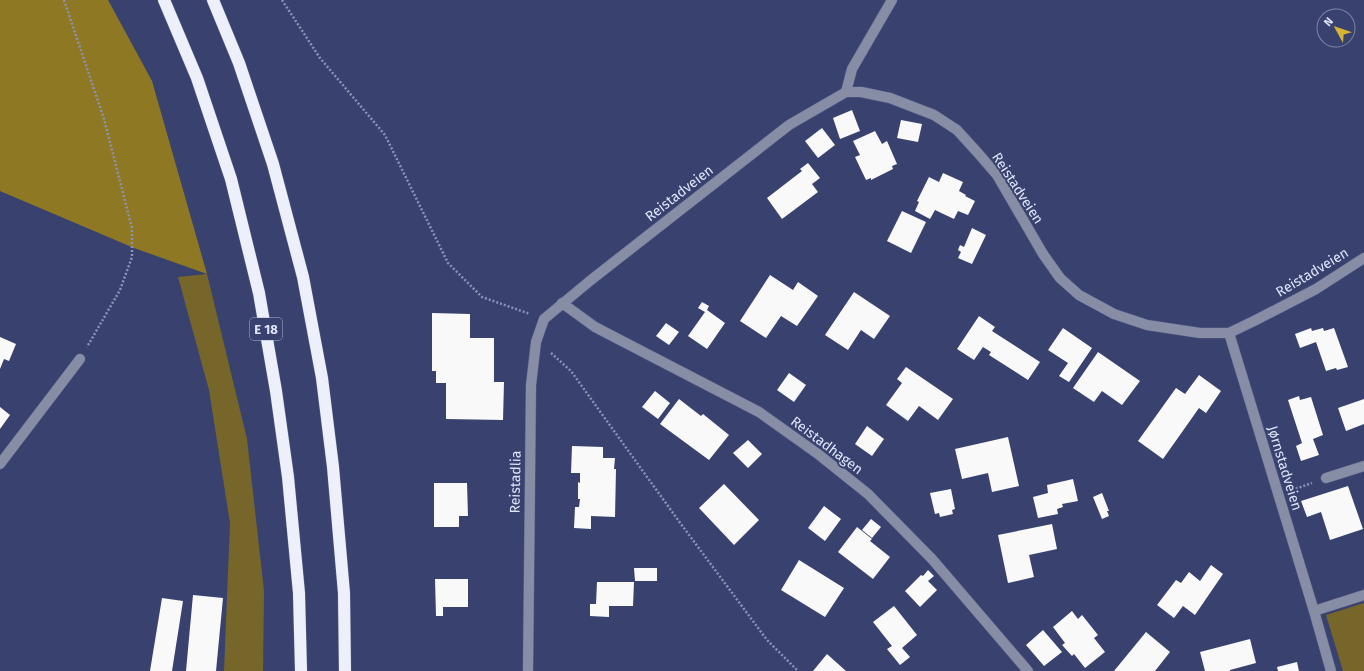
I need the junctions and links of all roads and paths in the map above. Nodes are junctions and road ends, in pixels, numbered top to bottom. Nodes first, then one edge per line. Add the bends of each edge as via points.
1 (64, 0) edge
2 (164, 0) edge
3 (213, 0) edge
4 (282, 0) edge
5 (892, 0) edge
6 (846, 92) junction
7 (1364, 258) edge
8 (562, 303) junction
9 (544, 319) junction
10 (1229, 333) junction
11 (536, 342) junction
12 (80, 360) joint
13 (0, 464) edge
14 (1364, 466) edge
15 (1326, 478) joint
16 (1278, 495) junction
17 (1364, 595) edge
18 (1314, 611) junction
19 (301, 671) edge
20 (345, 671) edge
21 (528, 671) edge
22 (798, 671) edge
23 (1028, 671) edge
24 (1331, 671) edge

1 - 12 path via 104,119 132,228 132,256 120,290
2 - 19 highway, E 18 via 197,78 231,179 259,294 288,477 299,593
3 - 20 highway via 239,63 274,164 303,277 322,378 333,467 344,592
4 - 9 path via 320,58 385,134 448,264 482,297
5 - 6 street via 852,69
6 - 8 street, Reistadveien via 789,125
6 - 10 street, Reistadveien via 861,92 890,98 934,115 957,130 997,175 1043,254 1060,278 1079,295 1114,314 1147,325 1200,333
7 - 10 street, Reistadveien via 1316,289
8 - 9 street, Reistadlia
8 - 23 street, Reistadhagen via 595,327 759,412 818,454 868,494 932,559
9 - 11 street, Reistadlia
10 - 16 street, Jørnstadveien
11 - 21 street, Reistadlia via 530,385
11 - 22 path via 572,370 767,640
12 - 13 street
14 - 15 street
15 - 16 path
16 - 18 street, Jørnstadveien
17 - 18 street
18 - 24 street, Jørnstadveien

